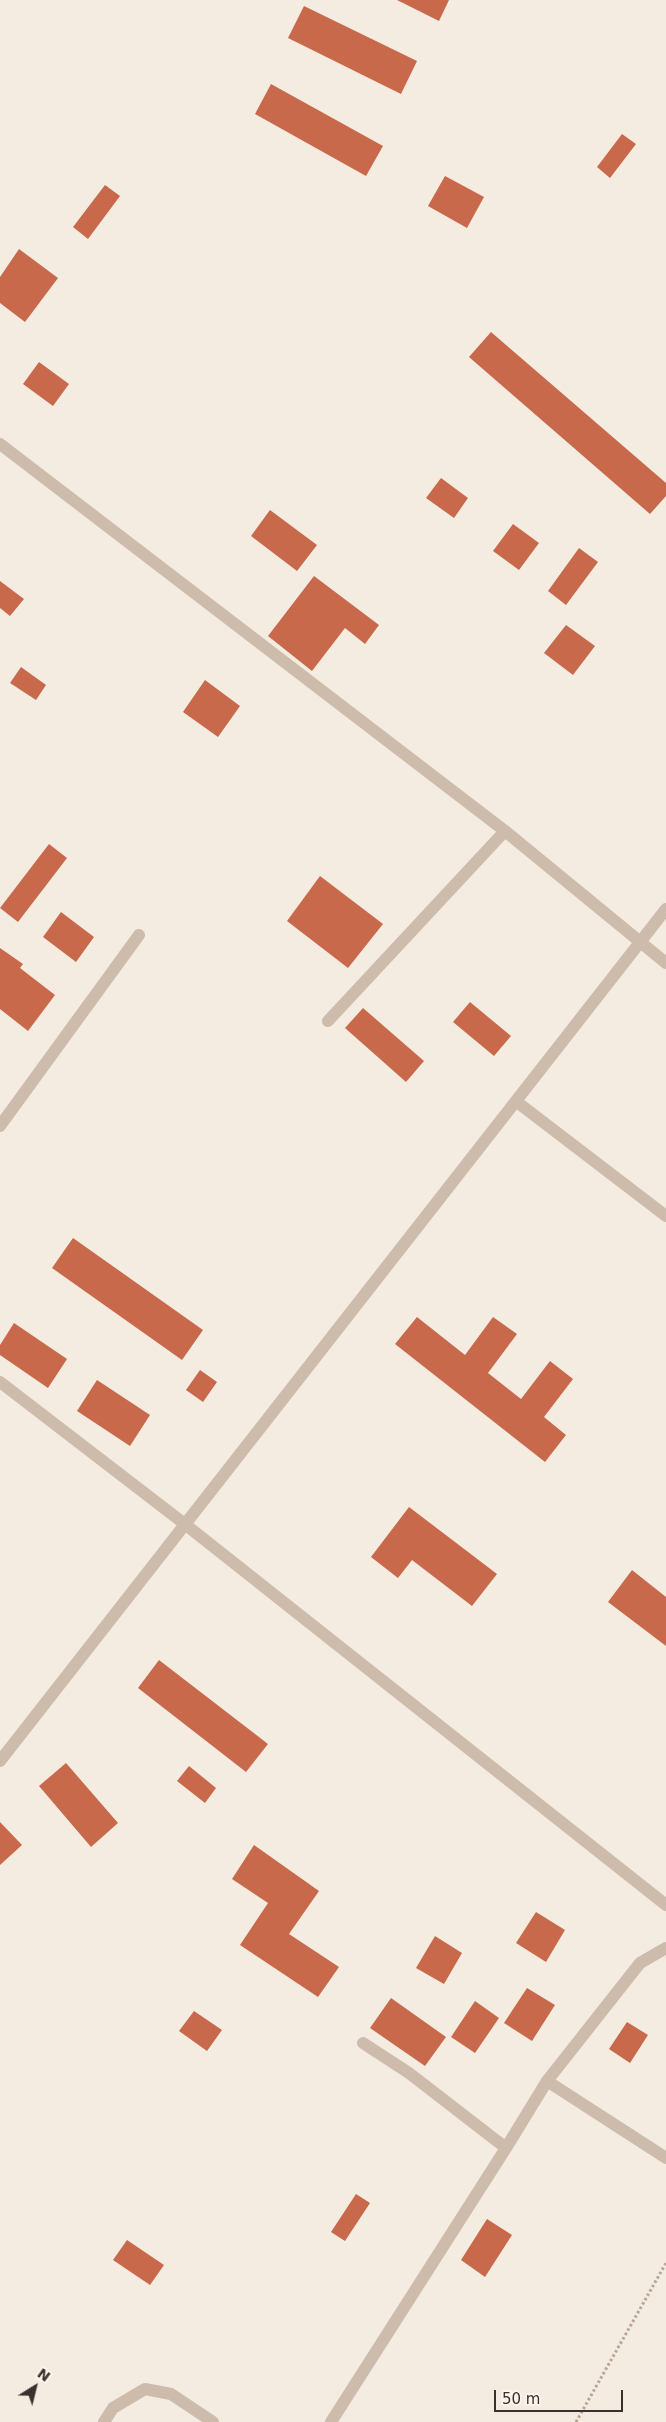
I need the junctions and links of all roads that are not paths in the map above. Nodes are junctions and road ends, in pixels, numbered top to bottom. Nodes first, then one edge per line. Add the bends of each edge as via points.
1 (0, 444) edge
2 (505, 831) junction
3 (666, 909) edge
4 (139, 935) dead end
5 (641, 944) junction
6 (666, 963) edge
7 (328, 1022) dead end
8 (517, 1102) junction
9 (0, 1126) edge
10 (666, 1216) edge
11 (0, 1382) edge
12 (186, 1525) junction
13 (0, 1761) edge
14 (666, 1906) edge
15 (666, 1948) edge
16 (363, 2043) dead end
17 (547, 2081) junction
18 (506, 2148) junction
19 (666, 2158) edge
20 (104, 2422) edge
21 (213, 2422) edge
22 (331, 2422) edge

1 - 2 street
2 - 5 street
2 - 7 street
3 - 5 street
4 - 9 street
5 - 6 street
5 - 8 street
8 - 10 street
8 - 12 street
11 - 12 street
12 - 13 street
12 - 14 street
15 - 17 street via 640,1963
16 - 18 street via 409,2073
17 - 18 street
17 - 19 street
18 - 22 street
20 - 21 street via 113,2408 145,2388 171,2394

